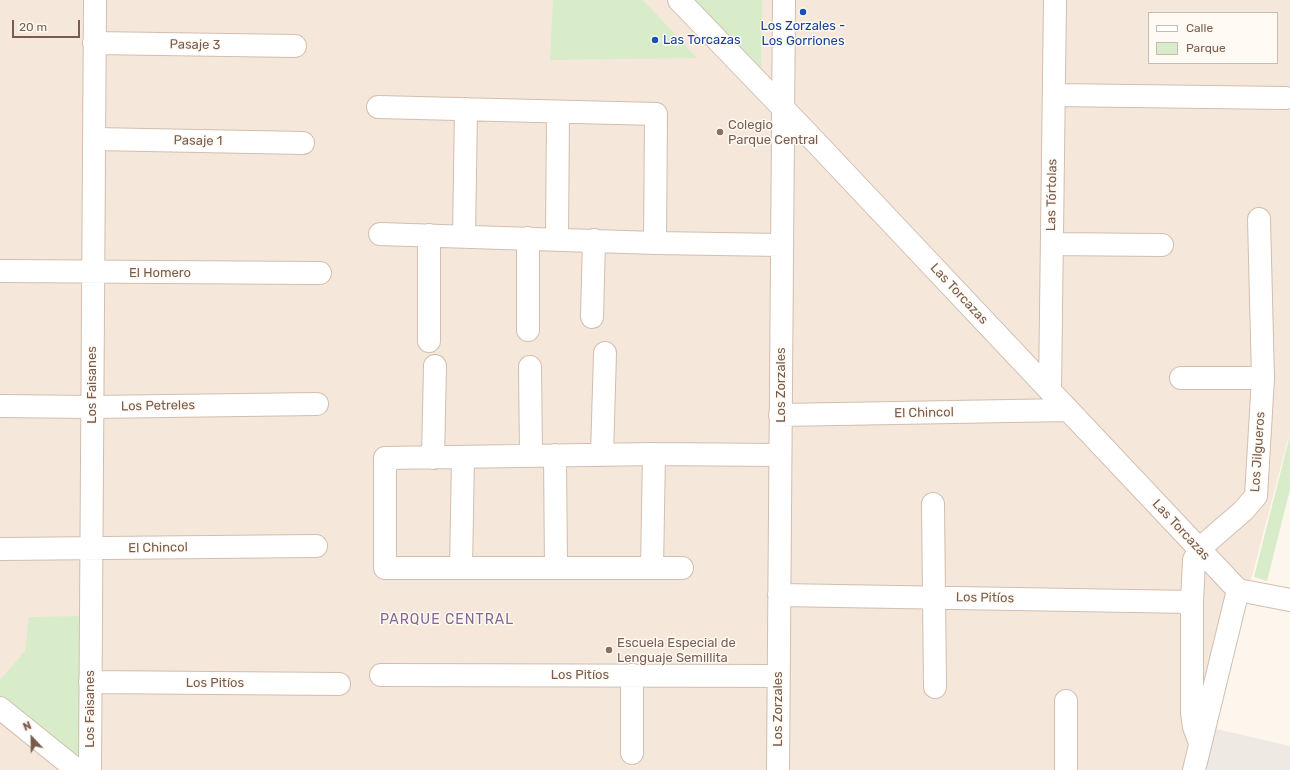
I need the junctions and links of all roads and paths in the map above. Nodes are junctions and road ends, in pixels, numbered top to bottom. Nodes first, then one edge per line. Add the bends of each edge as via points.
1 (95, 0) edge
2 (679, 0) edge
3 (784, 0) edge
4 (1055, 0) edge
5 (94, 43) junction
6 (295, 46) dead end
7 (1054, 95) junction
8 (1286, 98) dead end
9 (378, 107) dead end
10 (783, 107) junction
11 (466, 110) junction
12 (558, 112) junction
13 (94, 139) junction
14 (303, 143) dead end
15 (1259, 219) dead end
16 (380, 234) dead end
17 (429, 235) junction
18 (464, 236) junction
19 (528, 238) junction
20 (557, 239) junction
21 (594, 240) junction
22 (655, 242) junction
23 (1052, 244) junction
24 (782, 245) junction
25 (1162, 245) dead end
26 (0, 272) edge
27 (93, 273) junction
28 (320, 273) dead end
29 (592, 317) dead end
30 (528, 330) dead end
31 (429, 341) dead end
32 (605, 353) dead end
33 (435, 366) dead end
34 (530, 367) dead end
35 (1181, 378) dead end
36 (1263, 378) junction
37 (1050, 390) junction
38 (317, 404) dead end
39 (0, 406) edge
40 (92, 407) junction
41 (1068, 410) junction
42 (780, 415) junction
43 (654, 454) junction
44 (555, 455) junction
45 (602, 455) junction
46 (780, 455) junction
47 (531, 456) junction
48 (433, 458) junction
49 (463, 458) junction
50 (934, 504) dead end
51 (316, 546) dead end
52 (91, 548) junction
53 (0, 549) edge
54 (1199, 549) junction
55 (461, 568) junction
56 (556, 568) junction
57 (652, 568) junction
58 (682, 568) dead end
59 (1238, 590) junction
60 (779, 595) junction
61 (935, 597) junction
62 (1290, 600) edge
63 (1192, 602) junction
64 (632, 675) junction
65 (382, 676) dead end
66 (778, 676) junction
67 (90, 682) junction
68 (339, 684) dead end
69 (935, 687) dead end
70 (1066, 700) dead end
71 (0, 708) edge
72 (1200, 743) junction
73 (632, 753) dead end
74 (77, 770) edge
75 (90, 770) edge
76 (778, 770) edge
77 (1066, 770) edge
78 (1194, 770) edge

1 - 5 street, Los Faisanes
2 - 10 street, Las Torcazas
3 - 10 street, Los Zorzales
4 - 7 street, Las Tórtolas
5 - 6 street, Pasaje 3
5 - 13 street, Los Faisanes
7 - 8 street
7 - 23 street, Las Tórtolas
9 - 11 street
10 - 24 street, Los Zorzales
10 - 37 street, Las Torcazas
11 - 12 street
11 - 18 street
12 - 20 street
12 - 22 street via 656,114
13 - 14 street, Pasaje 1
13 - 27 street, Los Faisanes
15 - 36 street, Los Jilgueros
16 - 17 street
17 - 18 street
17 - 31 street
18 - 19 street
19 - 20 street
19 - 30 street
20 - 21 street
21 - 22 street
21 - 29 street
22 - 24 street
23 - 25 street
23 - 37 street, Las Tórtolas
24 - 42 street, Los Zorzales
26 - 27 street, El Homero
27 - 28 street, El Homero
27 - 40 street, Los Faisanes
32 - 45 street
33 - 48 street
34 - 47 street
35 - 36 street
36 - 54 street, Los Jilgueros via 1256,496 1243,511
37 - 41 street, Las Torcazas
38 - 40 street, Los Petreles
39 - 40 street, Los Petreles
40 - 52 street, Los Faisanes
41 - 42 street, El Chincol
41 - 54 street, Las Torcazas
42 - 46 street, Los Zorzales
43 - 45 street
43 - 46 street
43 - 57 street
44 - 45 street
44 - 47 street
44 - 56 street
46 - 60 street, Los Zorzales
47 - 49 street
48 - 49 street
48 - 55 street via 384,458 385,568
49 - 55 street
50 - 61 street
51 - 52 street, El Chincol
52 - 53 street, El Chincol
52 - 67 street, Los Faisanes
54 - 59 street, Las Torcazas
54 - 63 street via 1194,560
55 - 56 street
56 - 57 street
57 - 58 street
59 - 62 street
59 - 72 street
60 - 61 street, Los Pitíos
60 - 66 street, Los Zorzales
61 - 63 street, Los Pitíos
61 - 69 street
63 - 72 street via 1192,713
64 - 65 street, Los Pitíos
64 - 66 street, Los Pitíos
64 - 73 street
66 - 76 street, Los Zorzales
67 - 68 street, Los Pitíos
67 - 75 street, Los Faisanes
70 - 77 street
71 - 74 street
72 - 78 street

